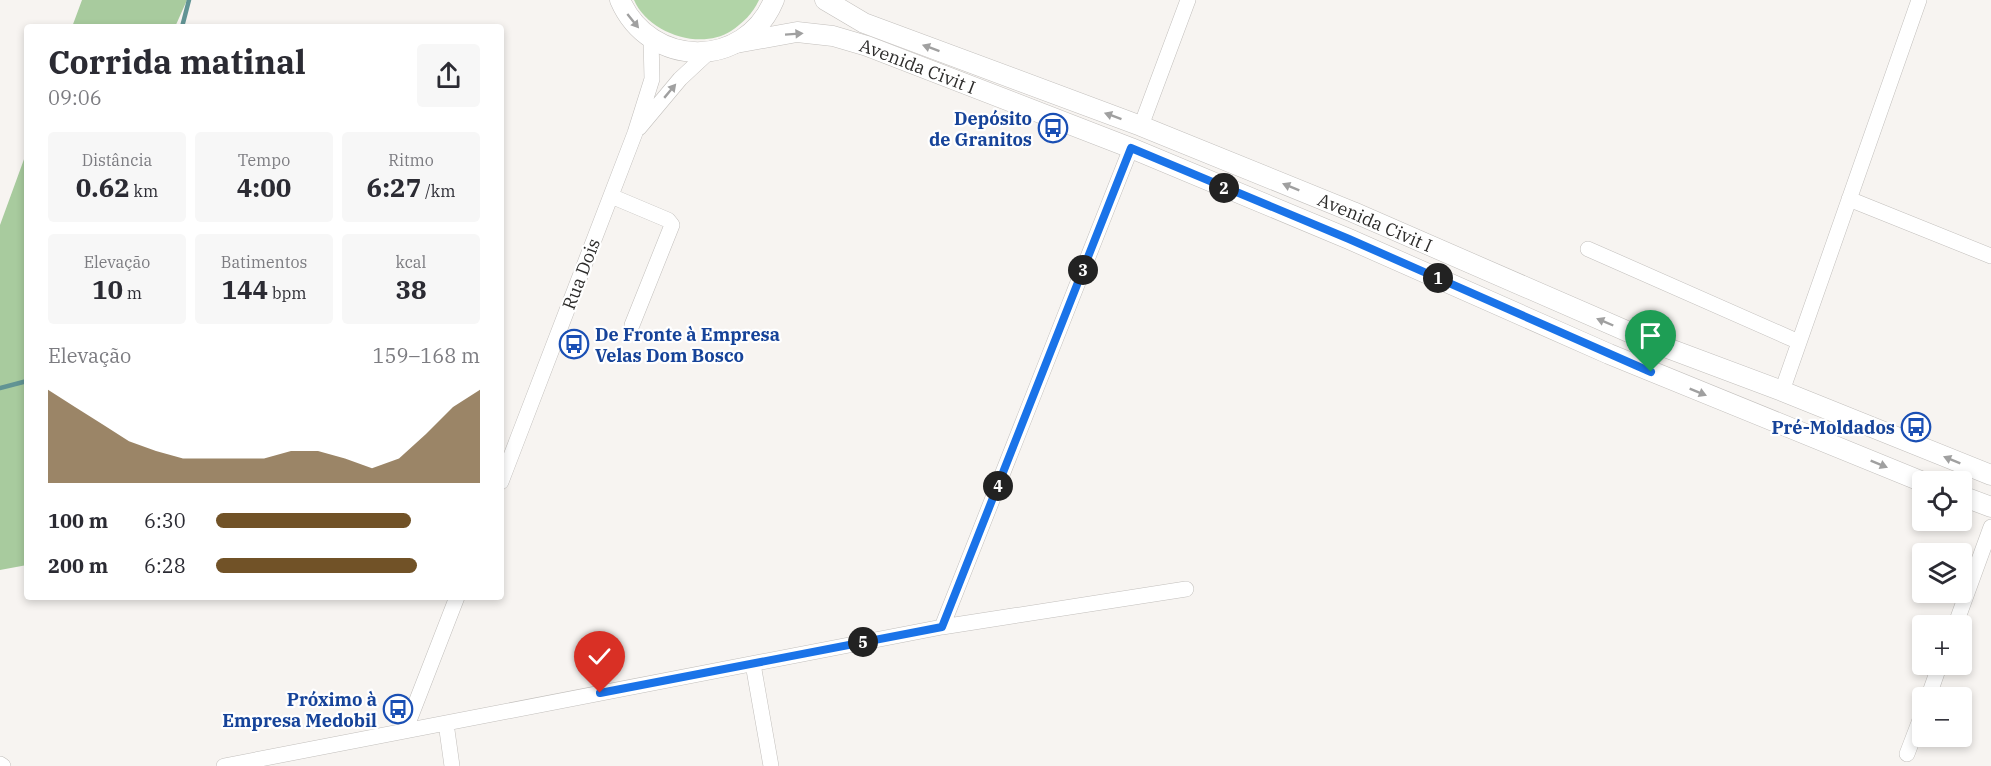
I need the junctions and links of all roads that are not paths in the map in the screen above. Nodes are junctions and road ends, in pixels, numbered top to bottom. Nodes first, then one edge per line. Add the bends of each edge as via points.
1 (620, 0) edge
2 (774, 0) edge
3 (825, 0) edge
4 (1188, 0) edge
5 (1919, 0) edge
6 (651, 39) junction
7 (736, 43) junction
8 (709, 52) junction
9 (1141, 126) junction
10 (635, 133) junction
11 (1131, 148) junction
12 (611, 196) junction
13 (1849, 199) junction
14 (1588, 249) dead end
15 (1991, 256) edge
16 (632, 325) dead end
17 (1799, 342) junction
18 (1782, 391) junction
19 (504, 474) edge
20 (1991, 475) edge
21 (1912, 478) edge
22 (1972, 500) edge
23 (1991, 507) edge
24 (1991, 527) edge
25 (1186, 589) dead end
26 (456, 600) edge
27 (1959, 615) edge
28 (942, 627) junction
29 (753, 664) junction
30 (446, 723) junction
31 (405, 731) junction
32 (1912, 741) edge
33 (1907, 754) dead end
34 (224, 766) edge
35 (452, 766) edge
36 (771, 766) edge

1 -> 6 main road via 628,17
2 - 7 main road via 765,18
9 -> 3 main road, Avenida Civit I via 864,23
4 - 9 street
5 - 13 street
6 - 8 main road via 673,49
6 - 10 street, Rua Dois via 652,79
7 - 8 main road
7 -> 11 main road, Avenida Civit I via 797,32 833,36
10 -> 8 street, Rua Dois via 680,79
18 -> 9 main road, Avenida Civit I via 1654,343 1353,212
10 - 12 street, Rua Dois
11 -> 21 main road, Avenida Civit I via 1640,368
11 - 28 street
12 - 16 street via 672,225
12 - 19 street, Rua Dois
13 - 15 street
13 - 17 street
14 - 17 street
17 - 18 street
20 -> 18 main road, Avenida Civit I
22 - 23 main road
24 - 27 street
25 - 28 street
26 - 31 street
28 - 29 street
29 - 30 street
29 - 36 street
30 - 31 street
30 - 35 street
31 - 34 street
32 - 33 street

